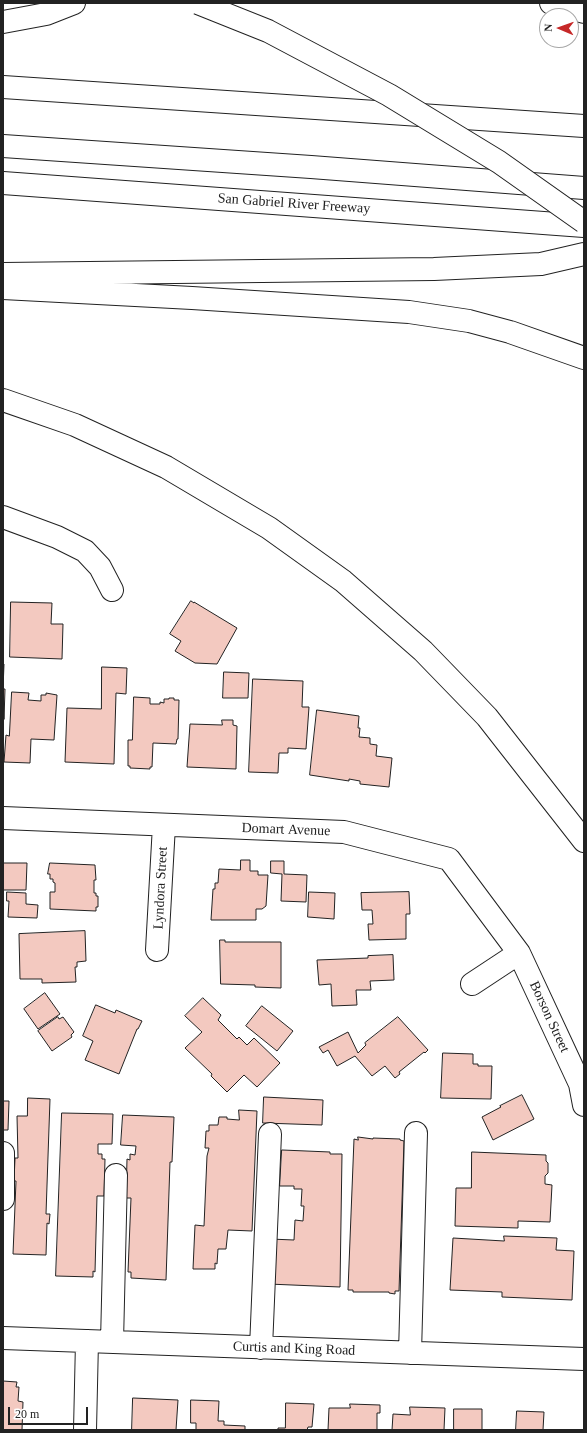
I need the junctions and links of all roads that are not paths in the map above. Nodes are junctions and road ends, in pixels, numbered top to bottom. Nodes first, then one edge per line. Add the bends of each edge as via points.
1 (74, 3) edge
2 (198, 3) edge
3 (551, 3) edge
4 (584, 12) edge
5 (3, 22) edge
6 (3, 87) edge
7 (584, 126) edge
8 (3, 146) edge
9 (3, 183) edge
10 (584, 188) edge
11 (584, 222) edge
12 (584, 226) edge
13 (584, 254) edge
14 (3, 274) edge
15 (3, 288) edge
16 (584, 358) edge
17 (3, 400) edge
18 (3, 517) edge
19 (112, 590) dead end
20 (3, 818) edge
21 (164, 825) junction
22 (584, 841) edge
23 (157, 950) dead end
24 (519, 953) junction
25 (472, 984) dead end
26 (584, 1105) edge
27 (416, 1133) dead end
28 (270, 1134) dead end
29 (3, 1153) edge
30 (116, 1175) dead end
31 (3, 1199) edge
32 (3, 1338) edge
33 (87, 1341) junction
34 (112, 1342) junction
35 (261, 1348) junction
36 (410, 1353) junction
37 (584, 1359) edge
38 (85, 1430) edge

1 - 5 main road via 46,14
2 - 11 main road, bridge via 268,31 389,95 499,162
3 - 4 main road
6 - 7 main road
8 - 10 main road
9 - 12 main road, San Gabriel River Freeway
13 - 14 main road via 541,264 434,269
15 - 16 main road via 409,312 490,326
17 - 22 main road via 75,425 166,466 269,528 343,581 423,651 487,717
18 - 19 main road via 57,537 85,551 100,567
20 - 21 main road, Domart Avenue
21 - 23 main road, Lyndora Street
21 - 24 main road, Domart Avenue via 344,832 449,859
24 - 25 main road
24 - 26 main road, Borson Street via 580,1084
27 - 36 main road
28 - 35 main road
29 - 31 main road
30 - 34 main road
32 - 33 main road, Curtis and King Road
33 - 34 main road, Curtis and King Road
33 - 38 main road
34 - 35 main road, Curtis and King Road
35 - 36 main road, Curtis and King Road
36 - 37 main road, Curtis and King Road

